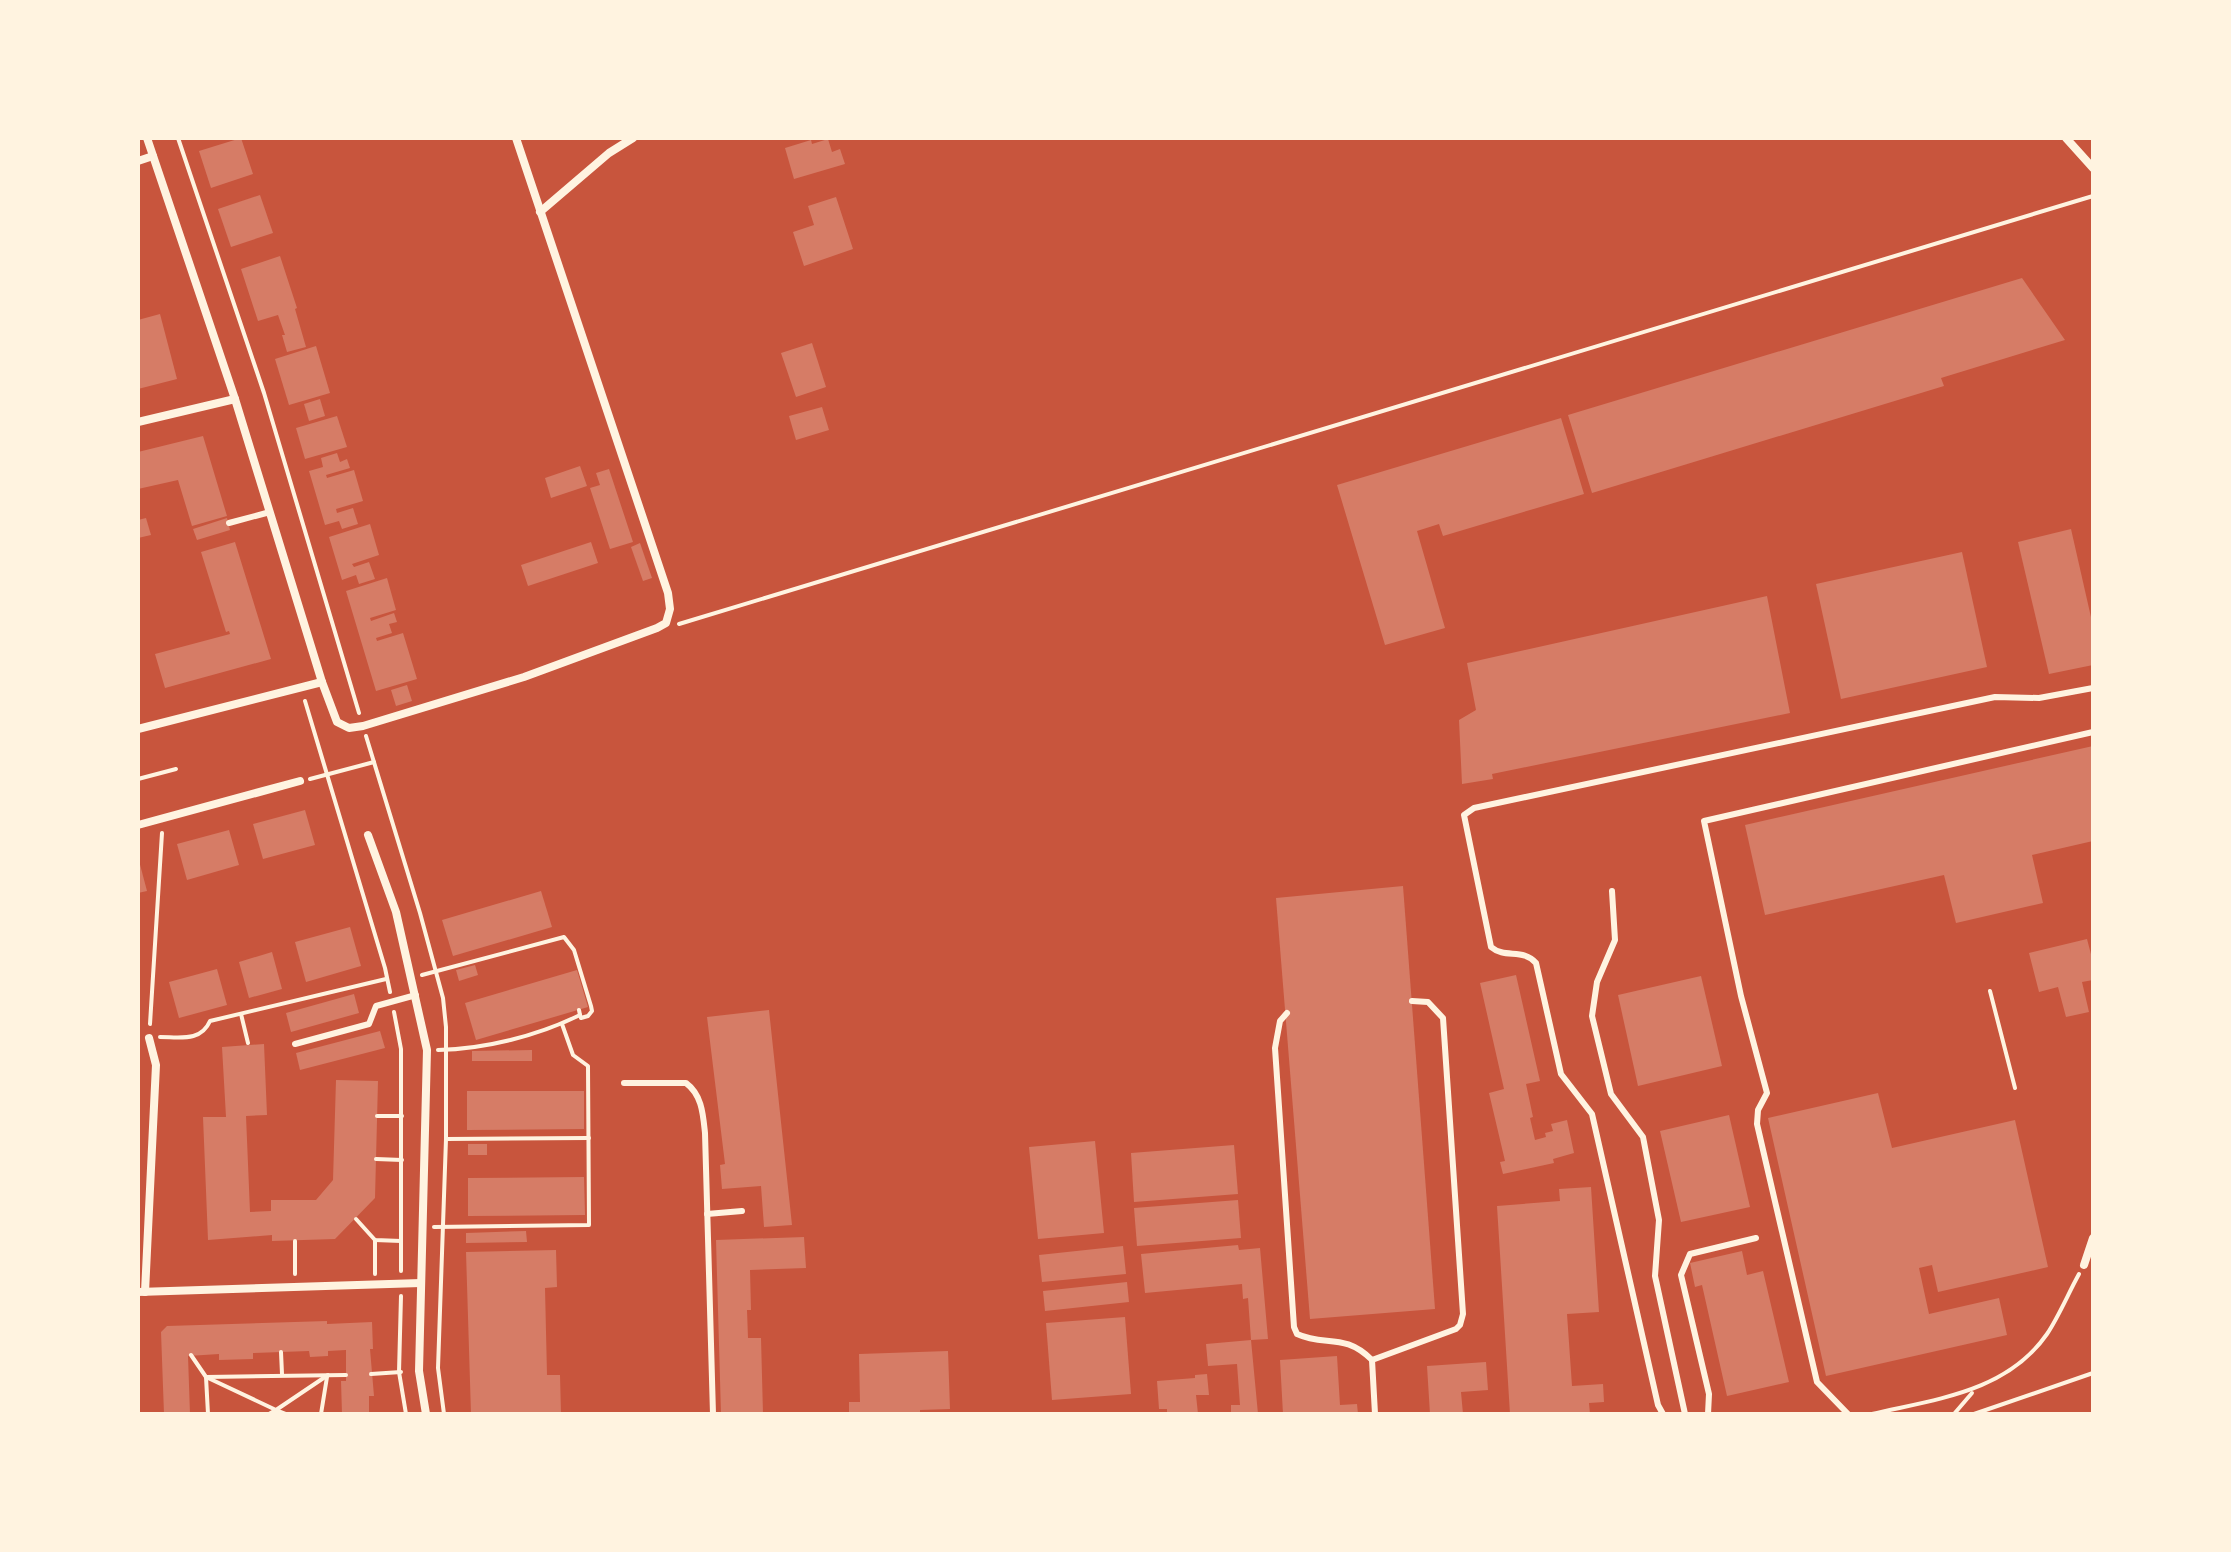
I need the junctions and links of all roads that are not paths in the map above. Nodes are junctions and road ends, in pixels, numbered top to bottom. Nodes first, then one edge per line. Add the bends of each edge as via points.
1 (147, 138) edge
2 (516, 138) edge
3 (633, 138) edge
4 (2066, 138) edge
5 (153, 156) junction
6 (138, 161) edge
7 (2093, 168) edge
8 (540, 212) junction
9 (235, 399) junction
10 (138, 422) edge
11 (270, 512) junction
12 (229, 523) dead end
13 (322, 682) junction
14 (2093, 688) edge
15 (138, 729) edge
16 (2093, 732) edge
17 (300, 781) road end
18 (138, 825) edge
19 (368, 835) dead end
20 (1612, 891) dead end
21 (416, 995) junction
22 (1412, 1001) dead end
23 (1287, 1013) dead end
24 (149, 1038) road end
25 (295, 1044) dead end
26 (624, 1083) dead end
27 (742, 1211) dead end
28 (707, 1214) junction
29 (1756, 1238) dead end
30 (2093, 1238) edge
31 (2084, 1265) road end
32 (421, 1283) junction
33 (141, 1292) edge
34 (1372, 1360) junction
35 (426, 1414) edge
36 (713, 1414) edge
37 (1375, 1414) edge
38 (1663, 1414) edge
39 (1685, 1414) edge
40 (1708, 1414) edge
41 (1848, 1414) edge

1 - 5 street
2 - 8 street
3 - 8 street
4 - 7 street
5 - 6 street
5 - 9 street
8 - 13 street via 668,593 666,623 524,677 363,726 349,728 337,722
9 - 10 street
9 - 11 street
11 - 12 lane
11 - 13 street
13 - 15 street
14 - 38 lane via 2039,698 1995,697 1474,808 1464,815 1491,947 1522,953 1536,963 1561,1074 1592,1114
16 - 41 lane via 1704,821 1767,1093 1757,1124 1817,1382
17 - 18 street
19 - 21 street via 396,912
20 - 39 lane via 1615,940 1597,982 1592,1016 1611,1094 1643,1137 1659,1220 1655,1276
21 - 25 lane via 376,1006 369,1024
21 - 32 street via 427,1050
22 - 34 lane via 1428,1002 1443,1018 1463,1314 1456,1329
23 - 34 lane via 1280,1021 1275,1048 1294,1327 1306,1338 1343,1341
24 - 33 street via 156,1065
26 - 28 lane via 670,1081 694,1089 703,1116
27 - 28 lane
28 - 36 lane
29 - 40 lane via 1690,1254 1681,1275 1709,1394
30 - 31 street
32 - 33 street
32 - 35 street via 419,1371
34 - 37 lane

